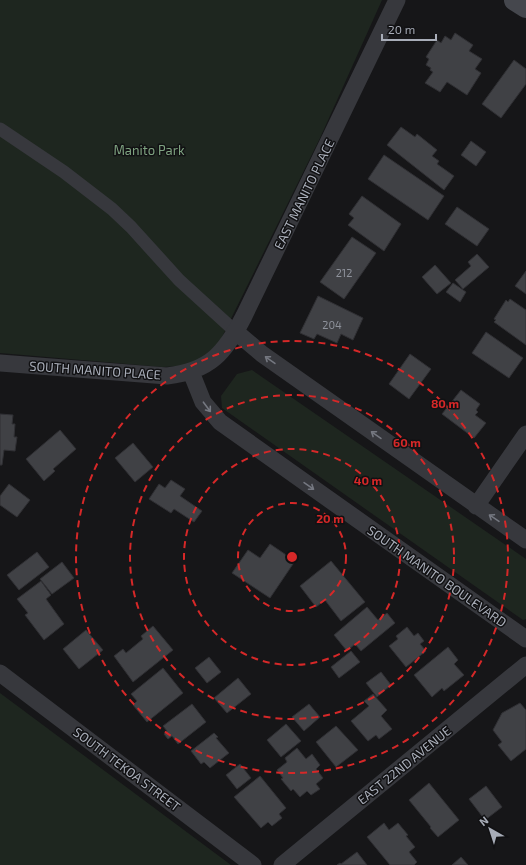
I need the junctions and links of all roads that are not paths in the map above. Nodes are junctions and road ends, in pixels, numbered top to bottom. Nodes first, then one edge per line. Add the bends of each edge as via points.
1 (397, 0) edge
2 (515, 0) edge
3 (526, 7) edge
4 (0, 129) edge
5 (236, 332) junction
6 (0, 363) edge
7 (190, 372) junction
8 (526, 434) edge
9 (476, 506) junction
10 (526, 540) edge
11 (526, 639) edge
12 (526, 665) edge
13 (0, 673) edge
14 (253, 865) edge
15 (282, 865) edge

1 - 5 street, EAST MANITO PLACE
2 - 3 main road
4 - 5 street via 64,172 112,209 179,280
5 - 7 street, EAST MANITO PLACE via 218,356
9 -> 5 street via 262,354
6 - 7 street, SOUTH MANITO PLACE via 154,376
7 -> 11 street, SOUTH MANITO BOULEVARD via 207,408 233,432
8 - 9 street
10 -> 9 street
12 - 15 street, EAST 22ND AVENUE
13 - 14 street, SOUTH TEKOA STREET

